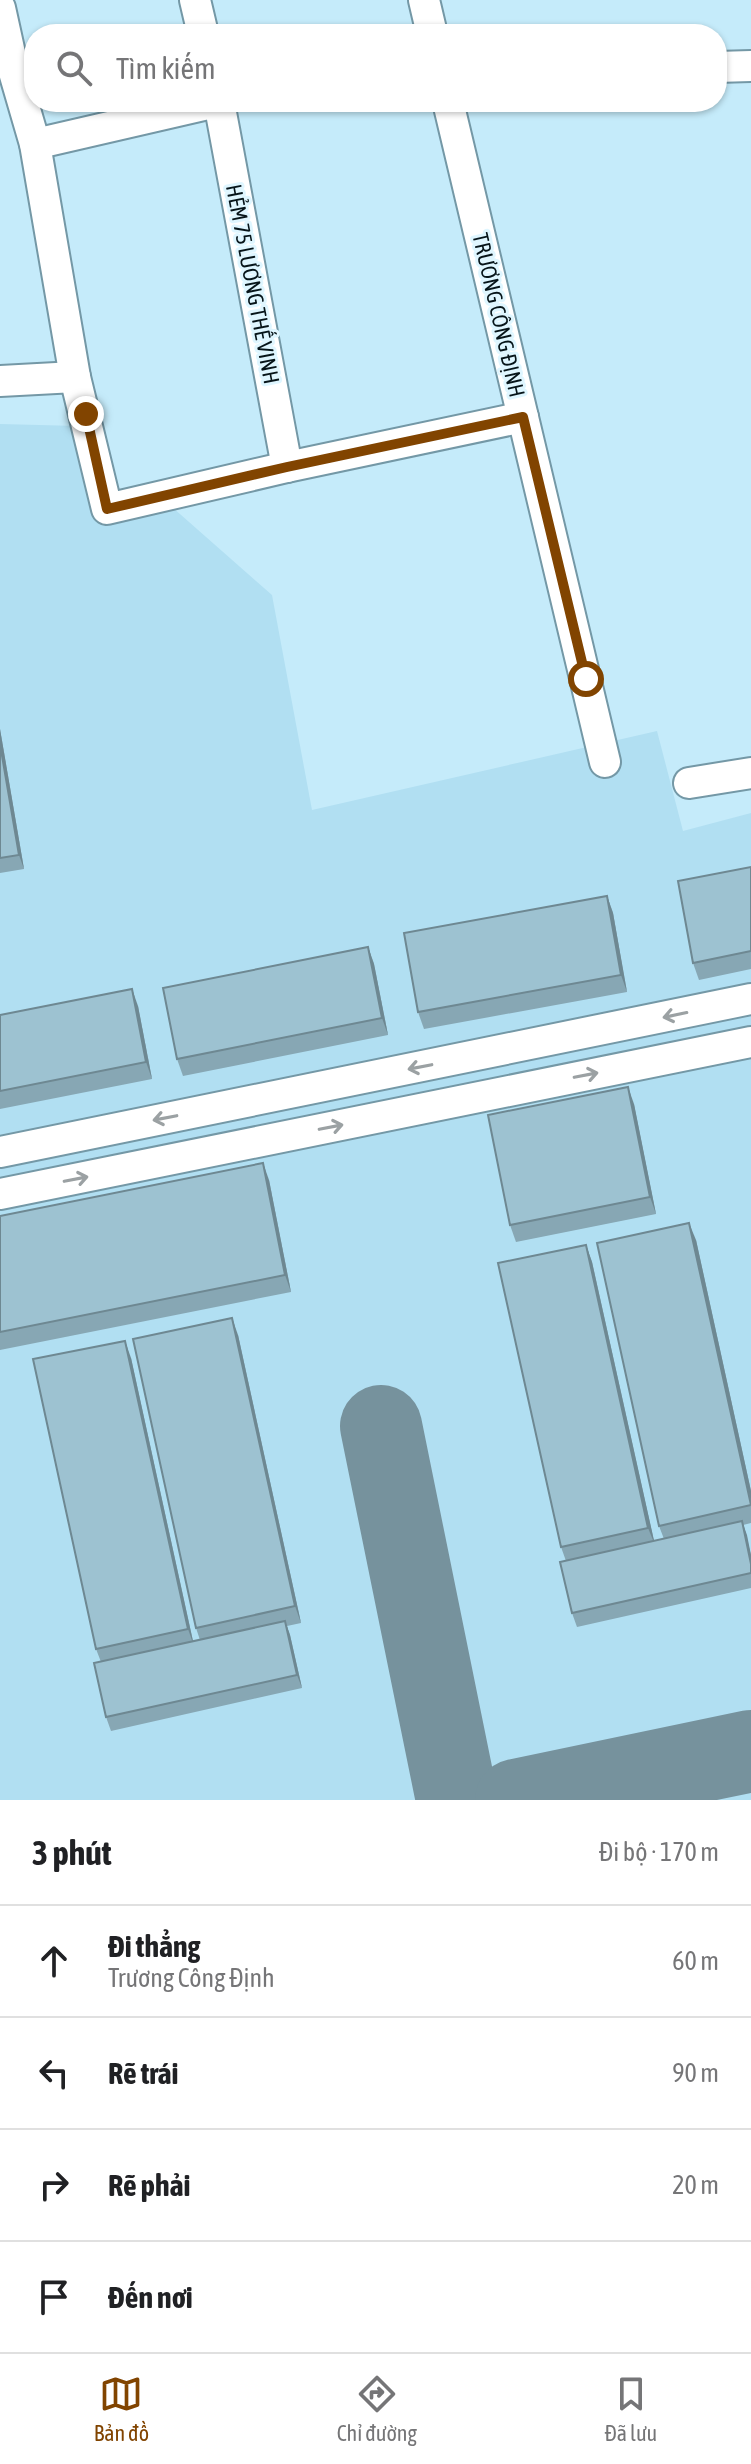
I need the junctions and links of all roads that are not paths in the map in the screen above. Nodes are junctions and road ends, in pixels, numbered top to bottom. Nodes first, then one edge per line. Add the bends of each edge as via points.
1 (195, 0) edge
2 (424, 0) edge
3 (0, 8) edge
4 (201, 24) edge
5 (430, 24) edge
6 (751, 66) edge
7 (727, 67) edge
8 (24, 106) edge
9 (26, 112) edge
10 (174, 112) edge
11 (220, 112) edge
12 (450, 112) edge
13 (35, 144) junction
14 (75, 377) junction
15 (0, 381) edge
16 (523, 417) junction
17 (287, 467) junction
18 (605, 762) dead end
19 (751, 773) edge
20 (689, 783) dead end
21 (751, 999) edge
22 (751, 1042) edge
23 (0, 1152) edge
24 (0, 1194) edge

1 - 4 street
2 - 5 street
3 - 8 street
6 - 7 street
9 - 13 street
10 - 13 street
11 - 17 street, HẺM 75 LƯƠNG THẾ VINH
12 - 16 street, TRƯƠNG CÔNG ĐỊNH
13 - 14 street
14 - 15 street
14 - 17 street via 107,509
16 - 17 street
16 - 18 street, TRƯƠNG CÔNG ĐỊNH
19 - 20 street
21 -> 23 street
24 -> 22 street

